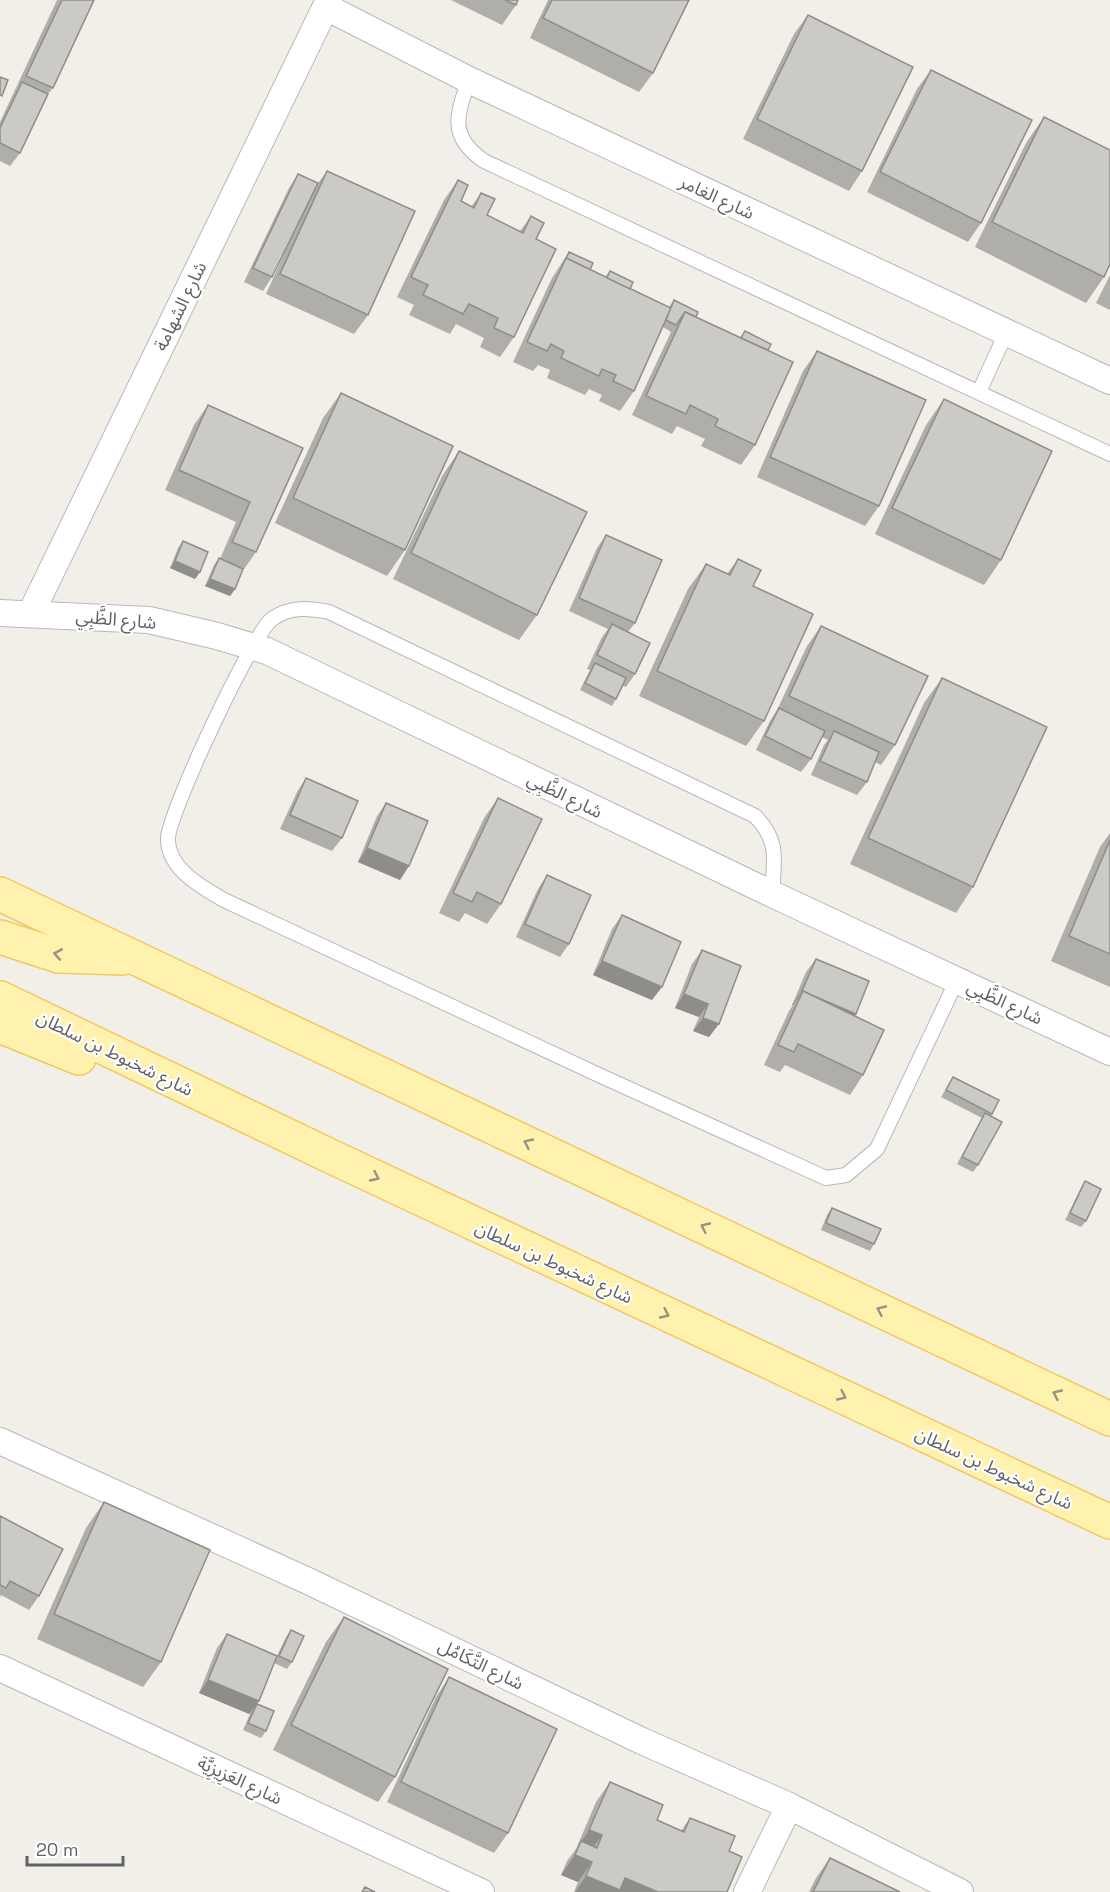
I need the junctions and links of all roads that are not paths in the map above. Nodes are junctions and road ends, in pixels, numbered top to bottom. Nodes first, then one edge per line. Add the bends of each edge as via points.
1 (328, 3) edge
2 (469, 80) junction
3 (1006, 333) junction
4 (1110, 381) edge
5 (980, 392) junction
6 (1110, 454) edge
7 (0, 613) edge
8 (31, 613) junction
9 (250, 646) junction
10 (0, 894) edge
11 (772, 894) junction
12 (0, 937) edge
13 (137, 958) junction
14 (957, 980) junction
15 (0, 998) edge
16 (0, 1026) edge
17 (1110, 1052) edge
18 (328, 1155) junction
19 (1110, 1419) edge
20 (0, 1441) edge
21 (1110, 1522) edge
22 (0, 1668) edge
23 (789, 1806) junction
24 (481, 1892) edge
25 (747, 1892) edge
26 (960, 1892) edge

1 - 2 street, شارع الغامر
1 - 8 street, شارع الشهامة
2 - 3 street, شارع الغامر
2 - 5 lane via 457,121 460,138 470,152 484,161
3 - 4 street, شارع الغامر
3 - 5 lane
5 - 6 lane
7 - 8 street, شارع الظَّبِي
8 - 9 street, شارع الظَّبِي via 149,620
9 - 11 street, شارع الظَّبِي
9 - 11 lane via 271,619 290,610 329,612 755,816 772,840
9 - 14 lane via 176,807 168,838 172,855 190,879 224,900 826,1178 846,1175 877,1149
10 - 13 main road
11 - 14 street, شارع الظَّبِي
13 -> 12 main road via 59,956
19 -> 13 main road
14 - 17 street, شارع الظَّبِي
15 - 18 main road, شارع شخبوط بن سلطان
16 - 18 main road
18 -> 21 main road, شارع شخبوط بن سلطان
20 - 23 street, شارع التَّكَامُل
22 - 24 street, شارع العَزِيزِيَّة
23 - 25 street
23 - 26 street, شارع التَّكَامُل

